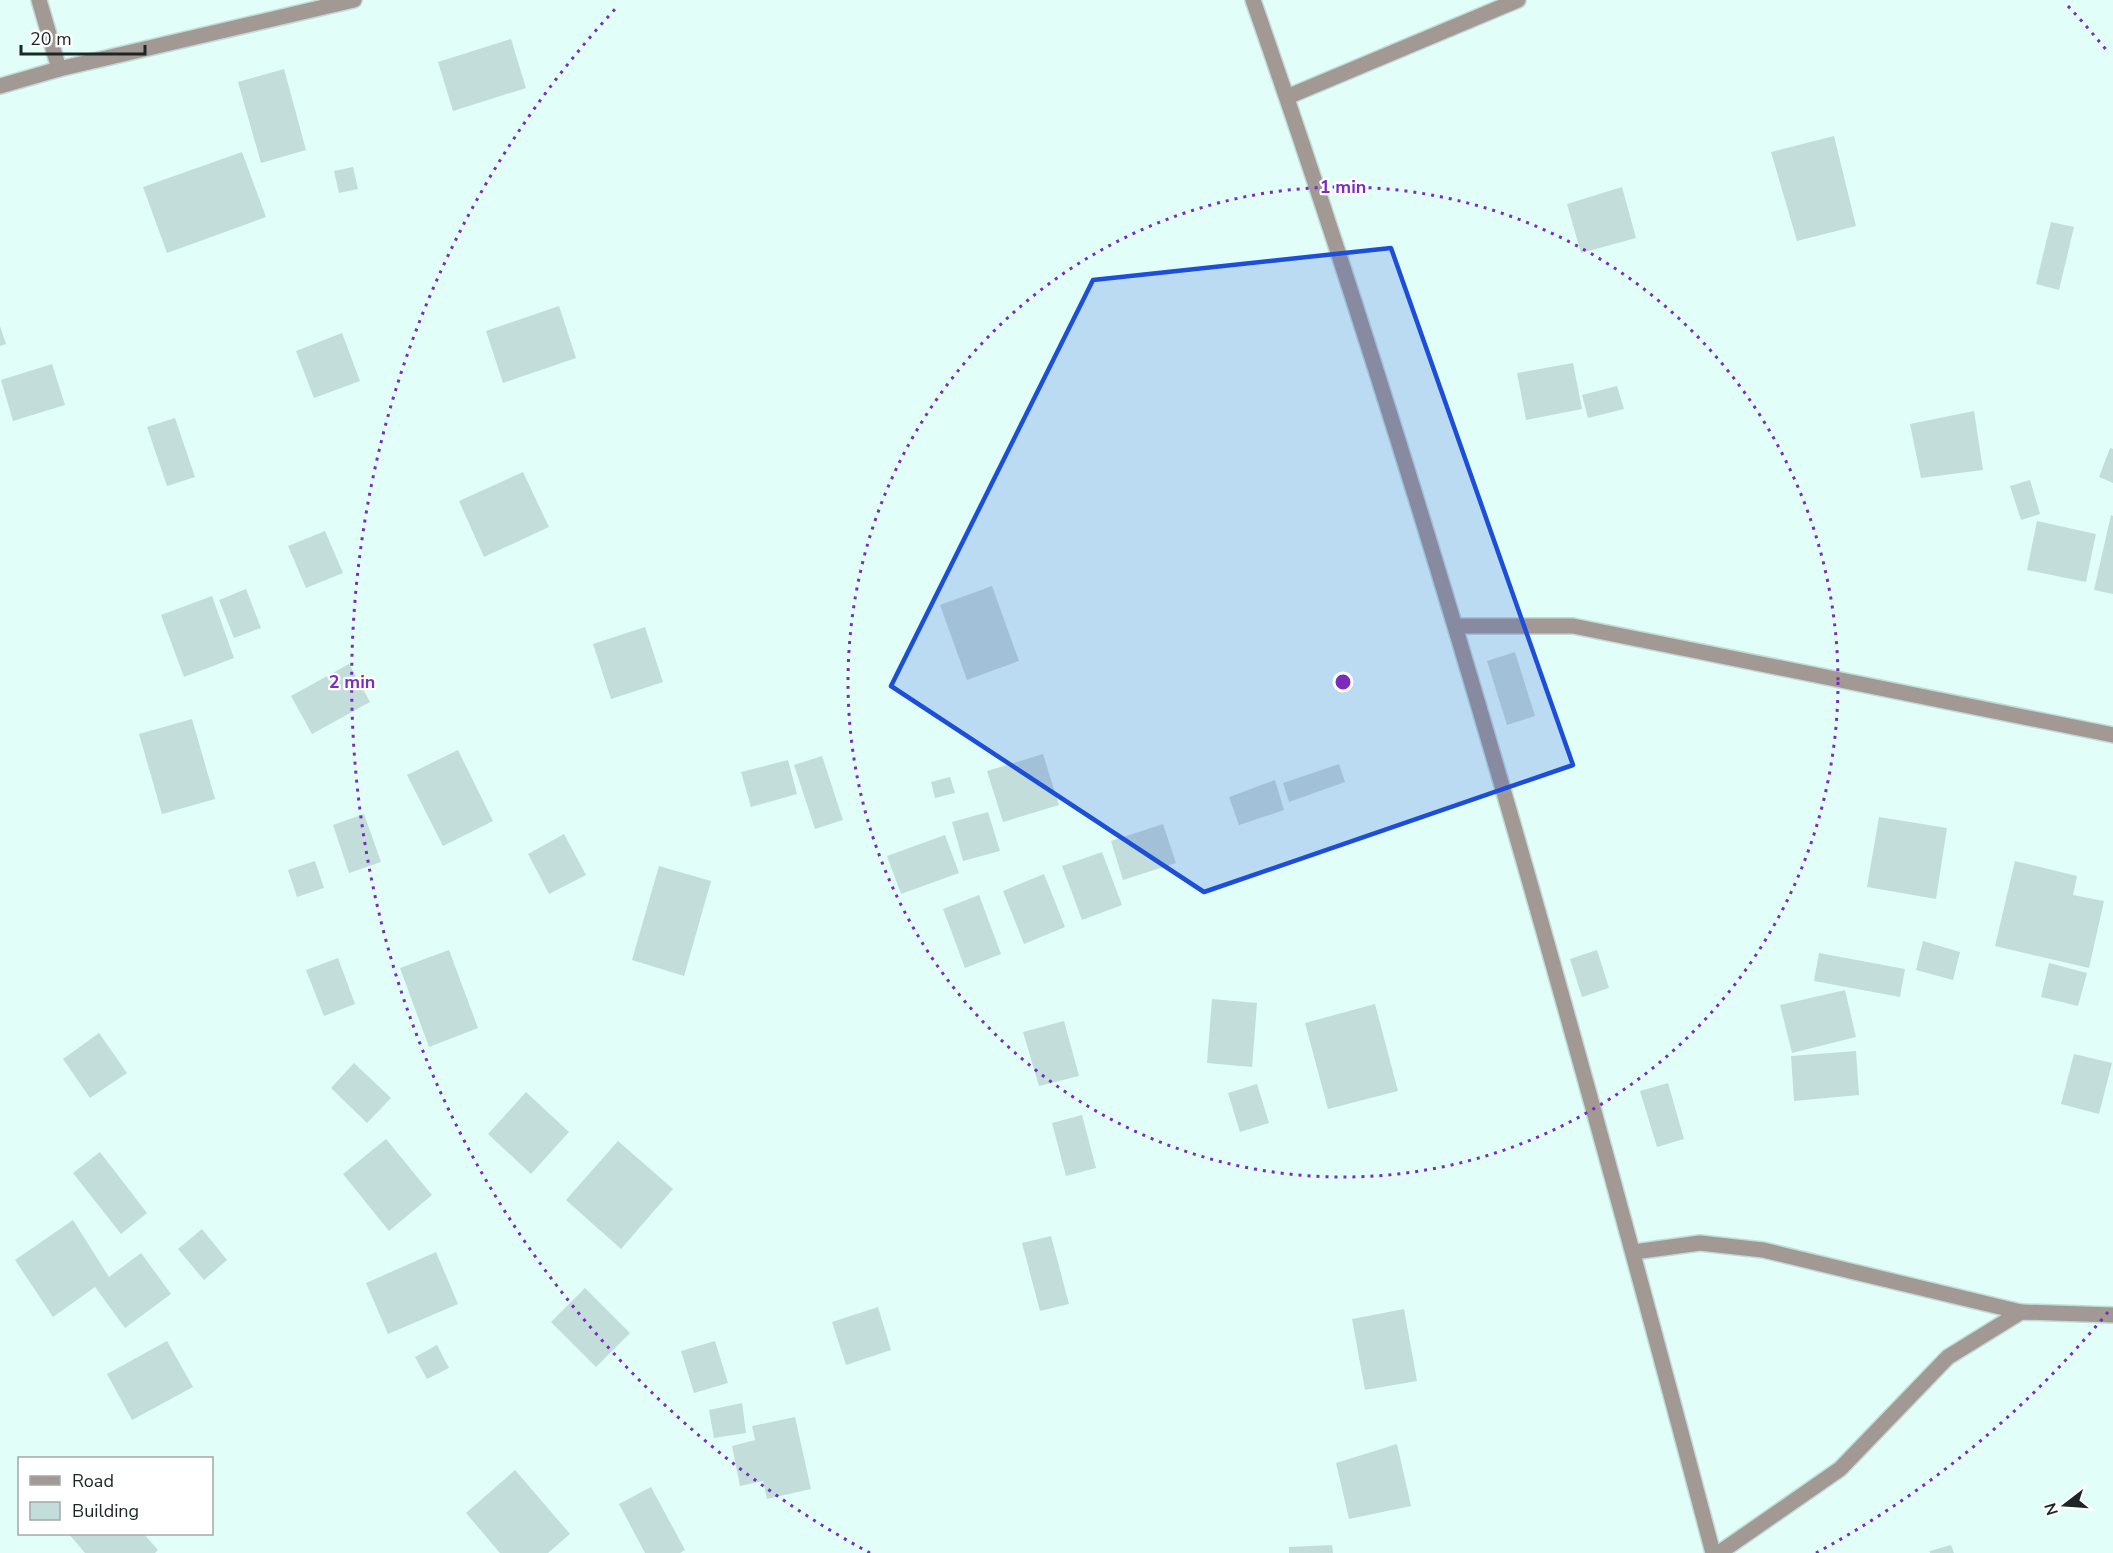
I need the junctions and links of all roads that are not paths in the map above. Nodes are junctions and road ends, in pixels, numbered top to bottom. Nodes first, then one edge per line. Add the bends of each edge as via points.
1 (39, 0) edge
2 (354, 0) edge
3 (1253, 0) edge
4 (1518, 0) edge
5 (59, 69) junction
6 (0, 87) edge
7 (1287, 97) junction
8 (1456, 626) junction
9 (2113, 735) edge
10 (1634, 1252) junction
11 (2021, 1312) junction
12 (2113, 1315) edge
13 (1713, 1553) edge
14 (1719, 1553) edge

1 - 5 street
2 - 5 street
3 - 7 street
4 - 7 street
5 - 6 street
7 - 8 street
8 - 9 street via 1573,626
8 - 10 street
10 - 11 street via 1700,1243 1763,1250
10 - 13 street
11 - 12 street
11 - 14 street via 1948,1357 1840,1469

